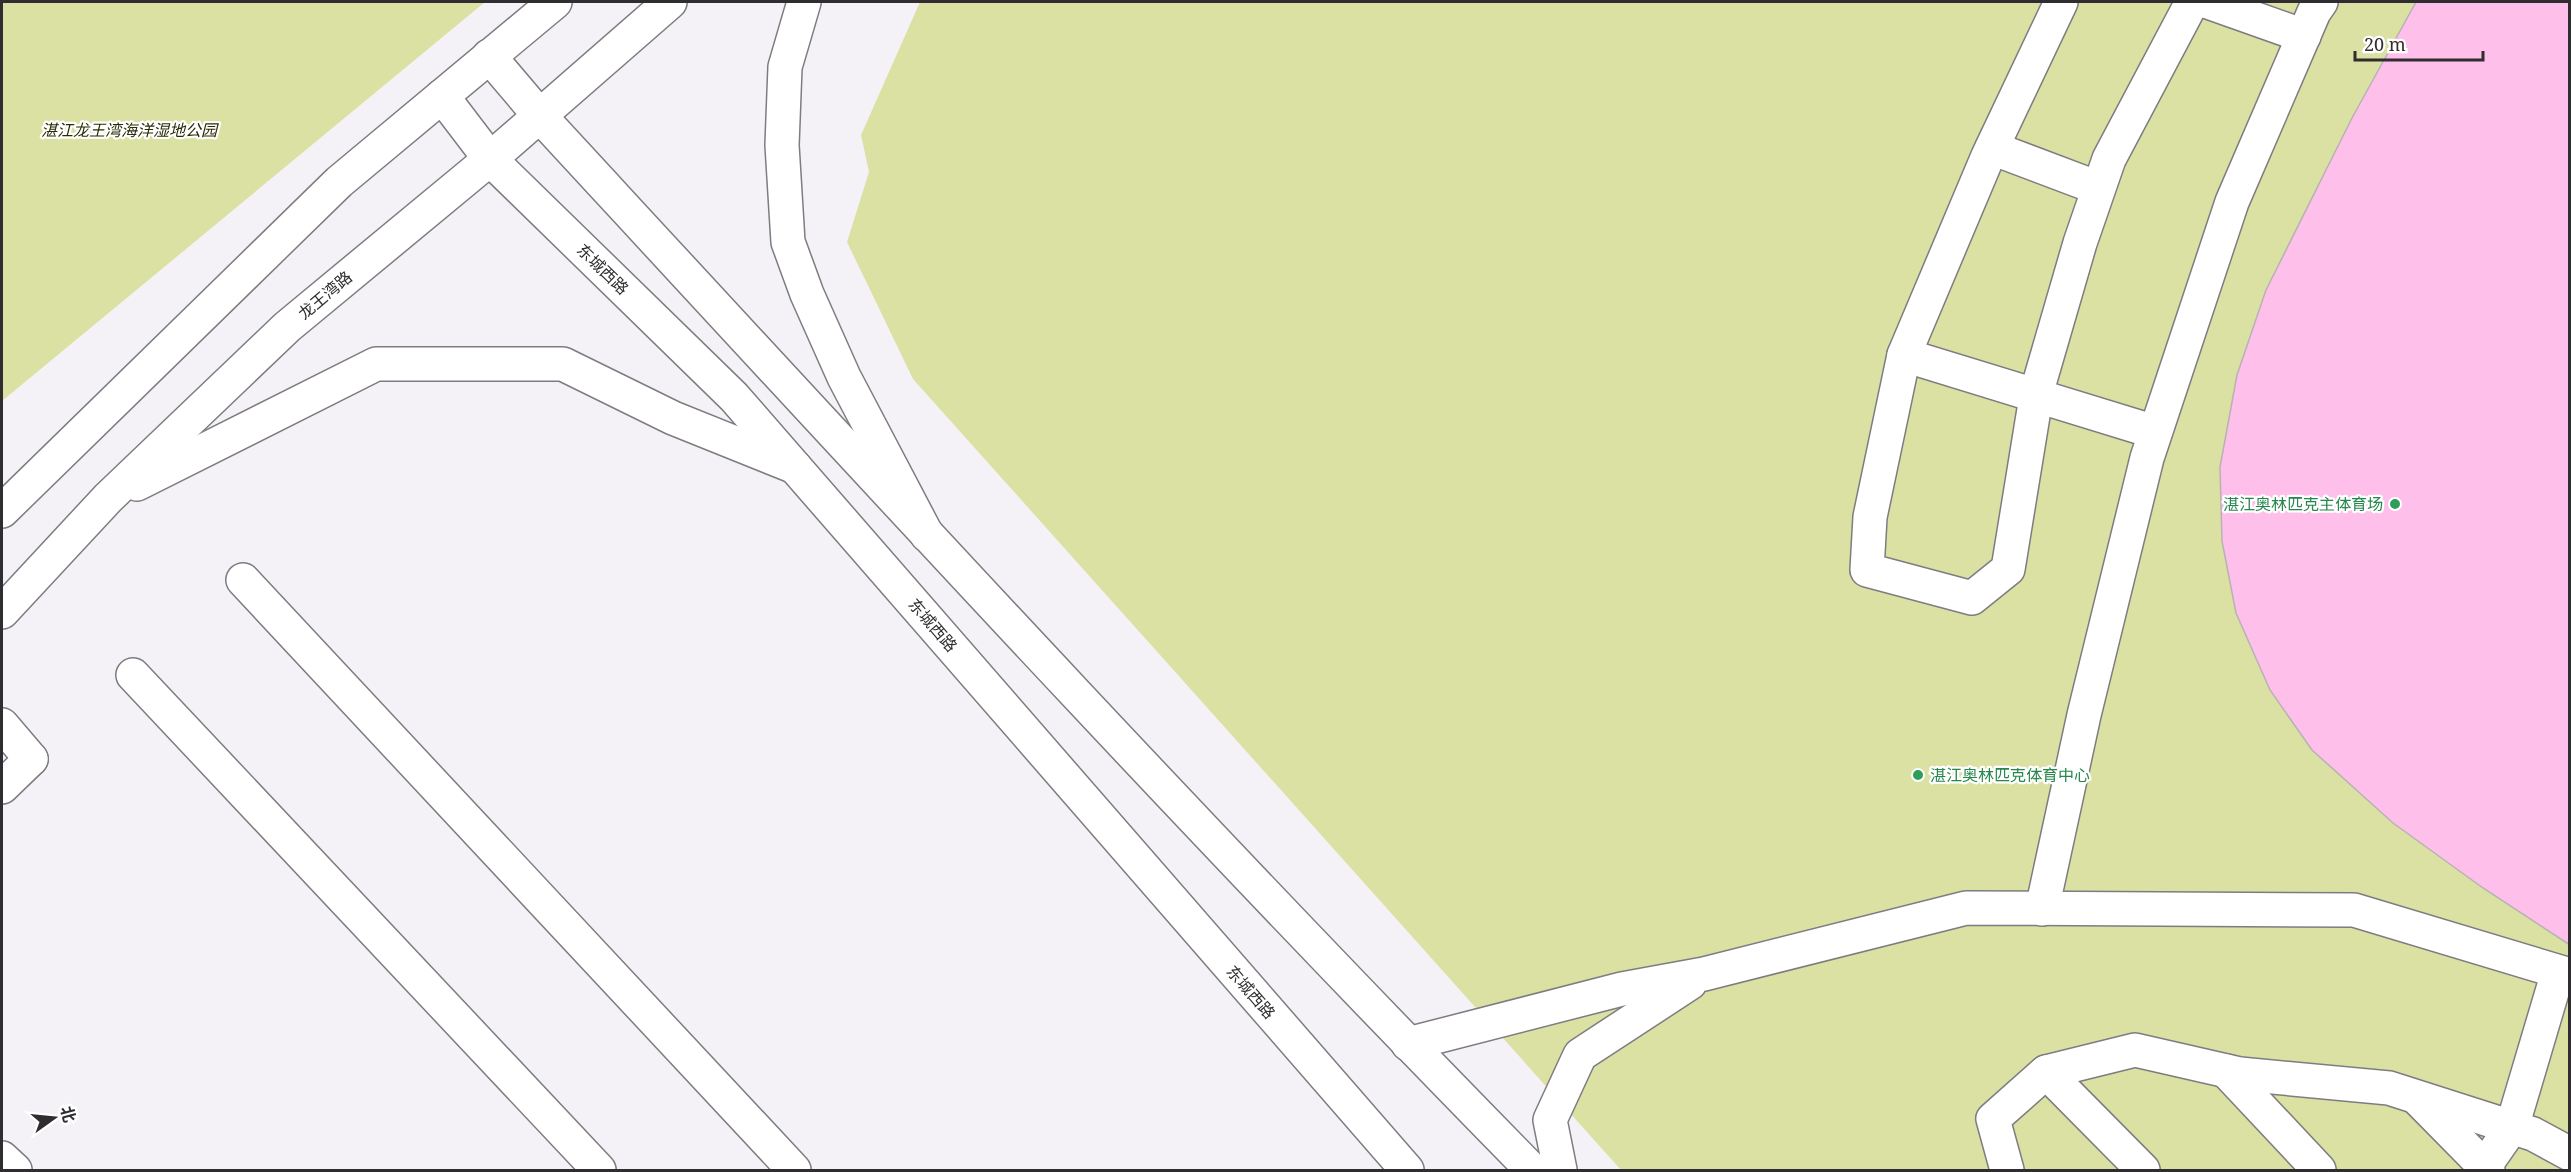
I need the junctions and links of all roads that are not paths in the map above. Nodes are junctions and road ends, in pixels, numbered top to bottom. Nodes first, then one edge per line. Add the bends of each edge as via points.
1 (555, 2) edge
2 (670, 2) edge
3 (804, 2) edge
4 (2061, 2) edge
5 (2192, 2) edge
6 (2208, 2) edge
7 (2321, 2) edge
8 (2304, 36) junction
9 (489, 56) junction
10 (442, 96) junction
11 (539, 115) junction
12 (1992, 148) junction
13 (490, 159) junction
14 (2098, 188) junction
15 (1904, 355) junction
16 (2036, 398) junction
17 (2155, 432) junction
18 (795, 467) junction
19 (108, 498) junction
20 (2, 511) edge
21 (927, 535) junction
22 (243, 580) dead end
23 (2, 612) edge
24 (134, 675) dead end
25 (2, 726) edge
26 (2, 787) edge
27 (2042, 909) junction
28 (2564, 973) edge
29 (1704, 974) junction
30 (1408, 1044) junction
31 (2226, 1071) junction
32 (2046, 1072) junction
33 (2416, 1096) junction
34 (2512, 1127) junction
35 (2570, 1154) edge
36 (2, 1158) edge
37 (2485, 1169) edge
38 (15, 1170) edge
39 (599, 1170) edge
40 (794, 1170) edge
41 (1407, 1170) edge
42 (1533, 1170) edge
43 (1560, 1170) edge
44 (2007, 1170) edge
45 (2143, 1170) edge
46 (2319, 1170) edge

1 - 9 main road
2 - 11 main road, 龙王湾路
3 - 21 main road via 785,67 782,145 788,242 844,376
4 - 12 main road
5 - 14 main road via 2109,159
6 - 8 main road
7 - 8 main road
8 - 17 main road via 2232,202
9 - 10 main road
9 - 11 main road
10 - 13 main road, 东城西路
10 - 20 main road via 339,182
11 - 13 main road, 龙王湾路
11 - 21 main road
12 - 14 main road
12 - 15 main road
13 - 18 main road, 东城西路 via 734,397
13 - 19 main road, 龙王湾路 via 286,327
14 - 16 main road
15 - 16 main road
15 - 16 main road via 1870,517 1867,570 1972,598 2008,569
16 - 17 main road
17 - 27 main road via 2087,703
18 - 19 main road via 673,418 563,364 376,364
18 - 41 main road, 东城西路
19 - 23 main road, 龙王湾路
21 - 30 main road
22 - 40 main road
24 - 39 main road
25 - 26 main road via 31,759
27 - 28 main road via 2354,910
27 - 29 main road via 1966,908
28 - 34 main road
29 - 30 main road via 1622,989
29 - 43 main road via 1580,1054 1550,1120
30 - 42 main road
31 - 32 main road via 2135,1050
31 - 33 main road via 2390,1088
31 - 46 main road
32 - 44 main road via 1993,1119
32 - 45 main road
33 - 34 main road
33 - 37 main road
34 - 35 main road
34 - 37 main road
36 - 38 main road

